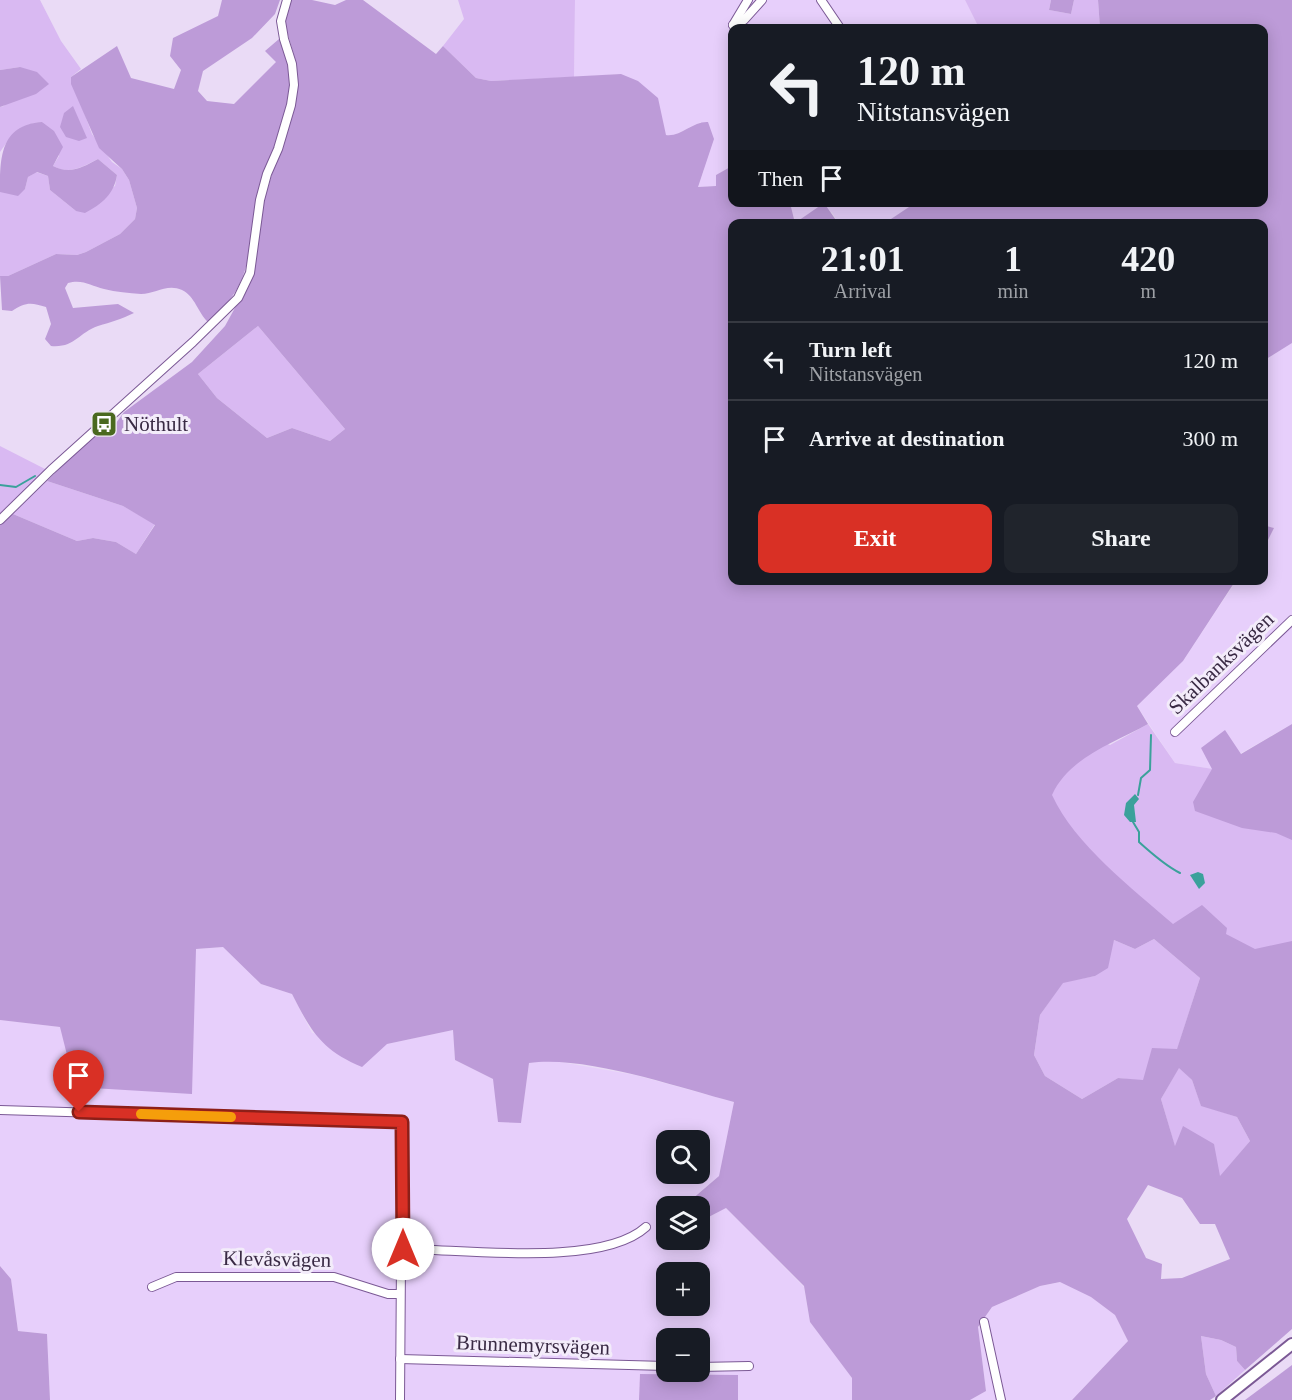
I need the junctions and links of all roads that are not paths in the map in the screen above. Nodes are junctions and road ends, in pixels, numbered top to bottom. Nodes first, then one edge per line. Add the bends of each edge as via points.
1 (287, 0) edge
2 (748, 0) edge
3 (762, 0) edge
4 (821, 0) edge
5 (734, 24) edge
6 (735, 24) edge
7 (837, 24) edge
8 (0, 520) edge
9 (1292, 620) edge
10 (1175, 732) dead end
11 (0, 1110) edge
12 (646, 1227) dead end
13 (403, 1249) junction
14 (152, 1287) dead end
15 (400, 1294) junction
16 (984, 1322) dead end
17 (1292, 1344) edge
18 (400, 1359) junction
19 (656, 1366) edge
20 (750, 1366) dead end
21 (710, 1367) edge
22 (400, 1400) edge
23 (1001, 1400) edge
24 (1222, 1400) edge

1 - 8 street via 281,21 294,85 286,123 260,200 250,273 238,298
2 - 5 street
3 - 6 street
4 - 7 street
9 - 10 street, Skalbanksvägen
11 - 13 street via 402,1122
12 - 13 street via 609,1246 574,1251
13 - 15 street
14 - 15 street, Klevåsvägen via 176,1276 334,1277
15 - 18 street
16 - 23 street
17 - 24 main road
18 - 19 street, Brunnemyrsvägen
18 - 22 street
20 - 21 street

